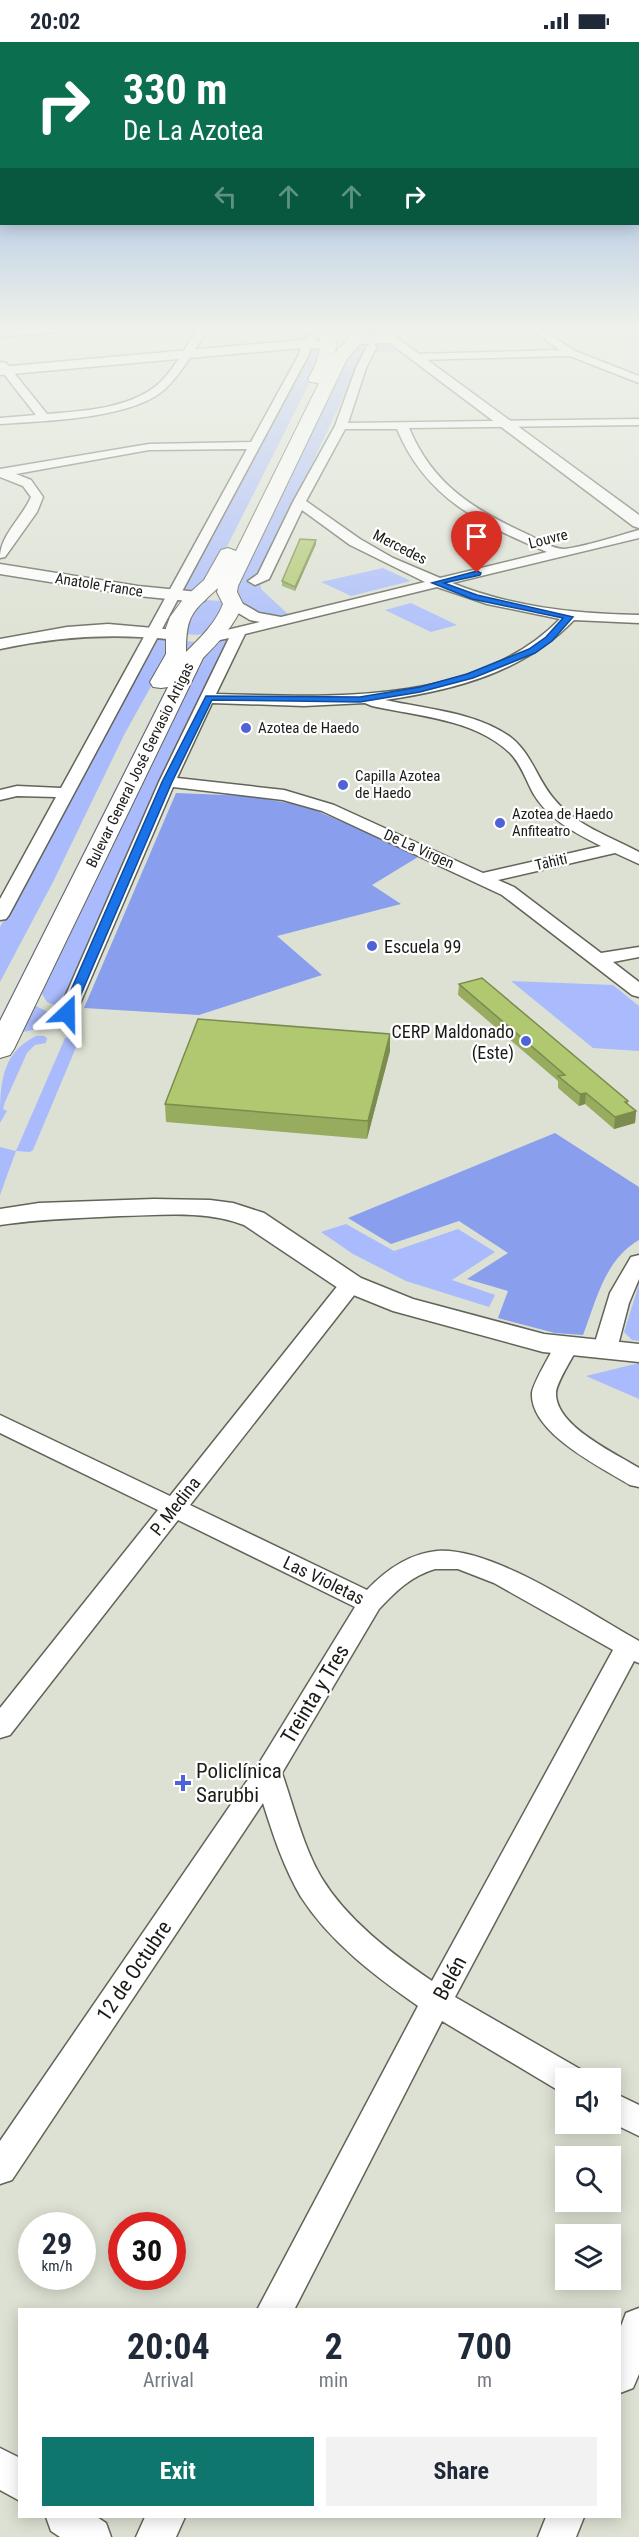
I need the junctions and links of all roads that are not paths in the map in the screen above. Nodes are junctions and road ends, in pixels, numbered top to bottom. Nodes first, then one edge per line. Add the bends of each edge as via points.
1 (231, 445) edge
2 (254, 445) edge
3 (283, 445) edge
4 (297, 445) edge
5 (330, 445) edge
6 (410, 445) edge
7 (533, 445) edge
8 (3, 473) edge
9 (299, 502) junction
10 (318, 516) junction
11 (292, 518) junction
12 (639, 523) edge
13 (639, 534) edge
14 (560, 553) junction
15 (0, 554) edge
16 (0, 569) edge
17 (255, 581) dead end
18 (436, 583) junction
19 (173, 596) junction
20 (198, 597) junction
21 (232, 604) junction
22 (569, 617) junction
23 (639, 619) edge
24 (290, 620) junction
25 (154, 632) junction
26 (238, 633) junction
27 (176, 635) junction
28 (211, 638) junction
29 (0, 644) edge
30 (209, 698) junction
31 (360, 699) junction
32 (0, 777) edge
33 (167, 782) junction
34 (17, 790) junction
35 (66, 793) junction
36 (0, 795) edge
37 (618, 847) junction
38 (639, 859) edge
39 (484, 878) junction
40 (0, 915) edge
41 (639, 952) edge
42 (598, 959) junction
43 (639, 991) edge
44 (0, 1002) edge
45 (67, 1013) dead end
46 (0, 1049) edge
47 (0, 1207) edge
48 (39, 1211) junction
49 (0, 1217) edge
50 (639, 1262) edge
51 (351, 1284) junction
52 (566, 1347) junction
53 (605, 1350) junction
54 (639, 1353) edge
55 (0, 1424) edge
56 (639, 1479) edge
57 (175, 1507) junction
58 (370, 1603) junction
59 (634, 1650) edge
60 (0, 1728) edge
61 (267, 1773) junction
62 (437, 2001) junction
63 (555, 2071) edge
64 (621, 2111) edge
65 (639, 2122) edge
66 (0, 2169) edge
67 (276, 2308) edge
68 (639, 2325) edge
69 (621, 2373) edge
70 (0, 2467) edge
71 (18, 2480) edge
72 (66, 2518) edge
73 (165, 2518) edge
74 (565, 2518) edge
75 (92, 2537) edge
76 (155, 2537) edge
77 (557, 2537) edge

1 - 8 street via 149,447
2 - 19 street
3 - 20 main road, Bulevar General José Gervasio Artigas via 212,583
4 - 21 main road, Bulevar General José Gervasio Artigas via 228,586
5 - 9 street
6 - 14 street via 416,460 437,486 478,515
7 - 12 street
8 - 15 street via 27,483 37,497 31,512
9 - 10 street, Mercedes
9 - 11 street
10 - 11 street
10 - 18 street, Mercedes via 353,542
11 - 17 street via 264,576
13 - 14 street, Louvre
14 - 18 street, Louvre
16 - 19 street, Anatole France
18 - 22 street, Mercedes via 475,597
18 - 24 street, Louvre
19 - 20 street, Anatole France
19 - 25 street
20 - 21 main road via 219,598
20 - 27 main road, Bulevar General José Gervasio Artigas via 185,610
21 - 24 street, Louvre via 255,617
21 - 28 main road, Bulevar General José Gervasio Artigas via 227,620
22 - 23 street, Mercedes
22 - 31 street via 549,639 504,663 420,689
24 - 26 street, Louvre
25 - 27 street
25 - 29 street via 118,628 69,630
25 - 35 street
26 - 28 street, Louvre
26 - 30 street, Bulevar General José Gervasio Artigas
27 - 28 main road
27 - 44 main road, Bulevar General José Gervasio Artigas via 176,654
28 - 46 main road, Bulevar General José Gervasio Artigas via 194,656
30 - 31 street
30 - 33 street, Bulevar General José Gervasio Artigas
31 - 37 street via 488,731 515,749 547,803
32 - 34 street
33 - 39 street, De La Virgen via 307,800
33 - 45 street, Bulevar General José Gervasio Artigas
34 - 35 street
34 - 36 street
35 - 40 street
37 - 38 street
37 - 39 street, Tahiti
39 - 42 street, De La Virgen via 508,891
41 - 42 street
42 - 43 street, De La Virgen
47 - 48 street
48 - 49 street
48 - 51 street via 154,1207 233,1211 254,1219
50 - 53 street via 616,1303
51 - 52 street via 467,1324
51 - 57 street, P. Medina
52 - 53 street
52 - 56 street via 544,1392 549,1414 591,1450
53 - 54 street
55 - 57 street, Las Violetas
57 - 58 street, Las Violetas
57 - 60 street, P. Medina
58 - 59 street, Las Violetas via 383,1586 418,1563 462,1561 497,1571
58 - 61 street, Treinta y Tres
59 - 62 street, Belén
61 - 62 street via 305,1874 319,1899 380,1960
61 - 66 street, 12 de Octubre
62 - 63 street
62 - 67 street, Belén
64 - 65 street
68 - 69 street
70 - 71 street
72 - 75 street
73 - 76 street
74 - 77 street

